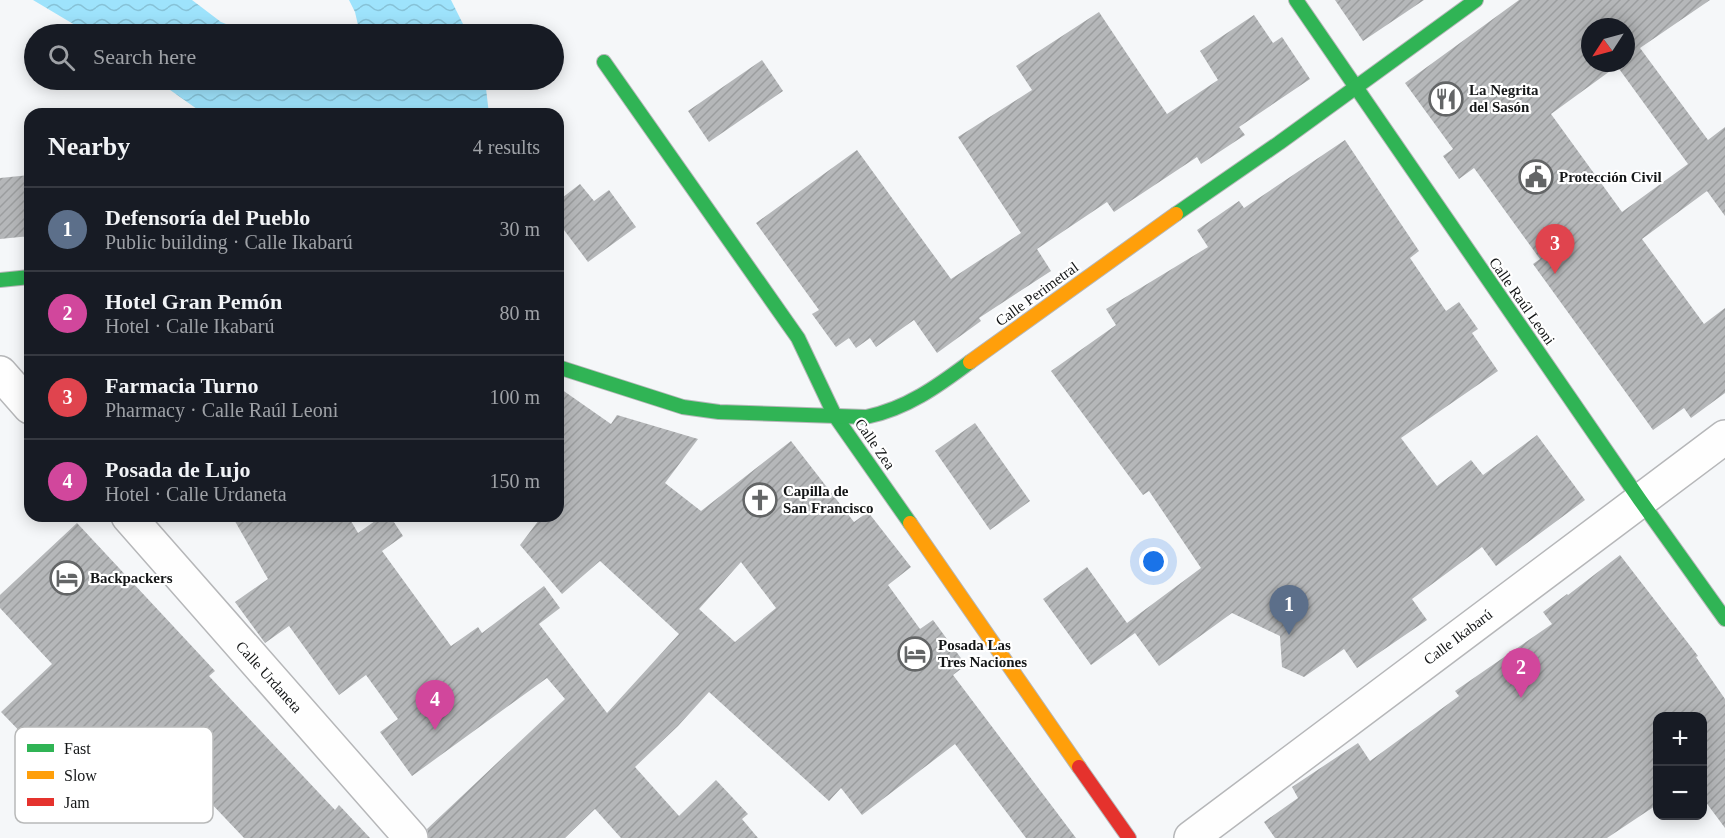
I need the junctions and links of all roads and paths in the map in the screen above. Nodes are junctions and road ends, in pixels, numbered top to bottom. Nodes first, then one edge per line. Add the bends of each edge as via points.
1 (1296, 0) edge
2 (1476, 0) edge
3 (604, 62) dead end
4 (1355, 88) junction
5 (24, 278) edge
6 (0, 280) edge
7 (564, 369) edge
8 (0, 373) edge
9 (24, 400) edge
10 (835, 416) junction
11 (1725, 437) edge
12 (1640, 501) junction
13 (133, 522) edge
14 (1725, 619) edge
15 (411, 838) edge
16 (1130, 838) edge
17 (1191, 838) edge

1 - 4 main road, Calle Raúl Leoni
2 - 4 main road, Calle Perimetral
3 - 10 main road, Calle Zea via 798,338
4 - 10 main road, Calle Perimetral via 944,381 886,413
4 - 12 main road, Calle Raúl Leoni
5 - 6 main road
7 - 10 main road, Calle Perimetral via 683,407
8 - 9 street
10 - 16 main road, Calle Zea
11 - 12 street, Calle Ikabarú
12 - 14 main road, Calle Raúl Leoni
12 - 17 street, Calle Ikabarú
13 - 15 street, Calle Urdaneta

